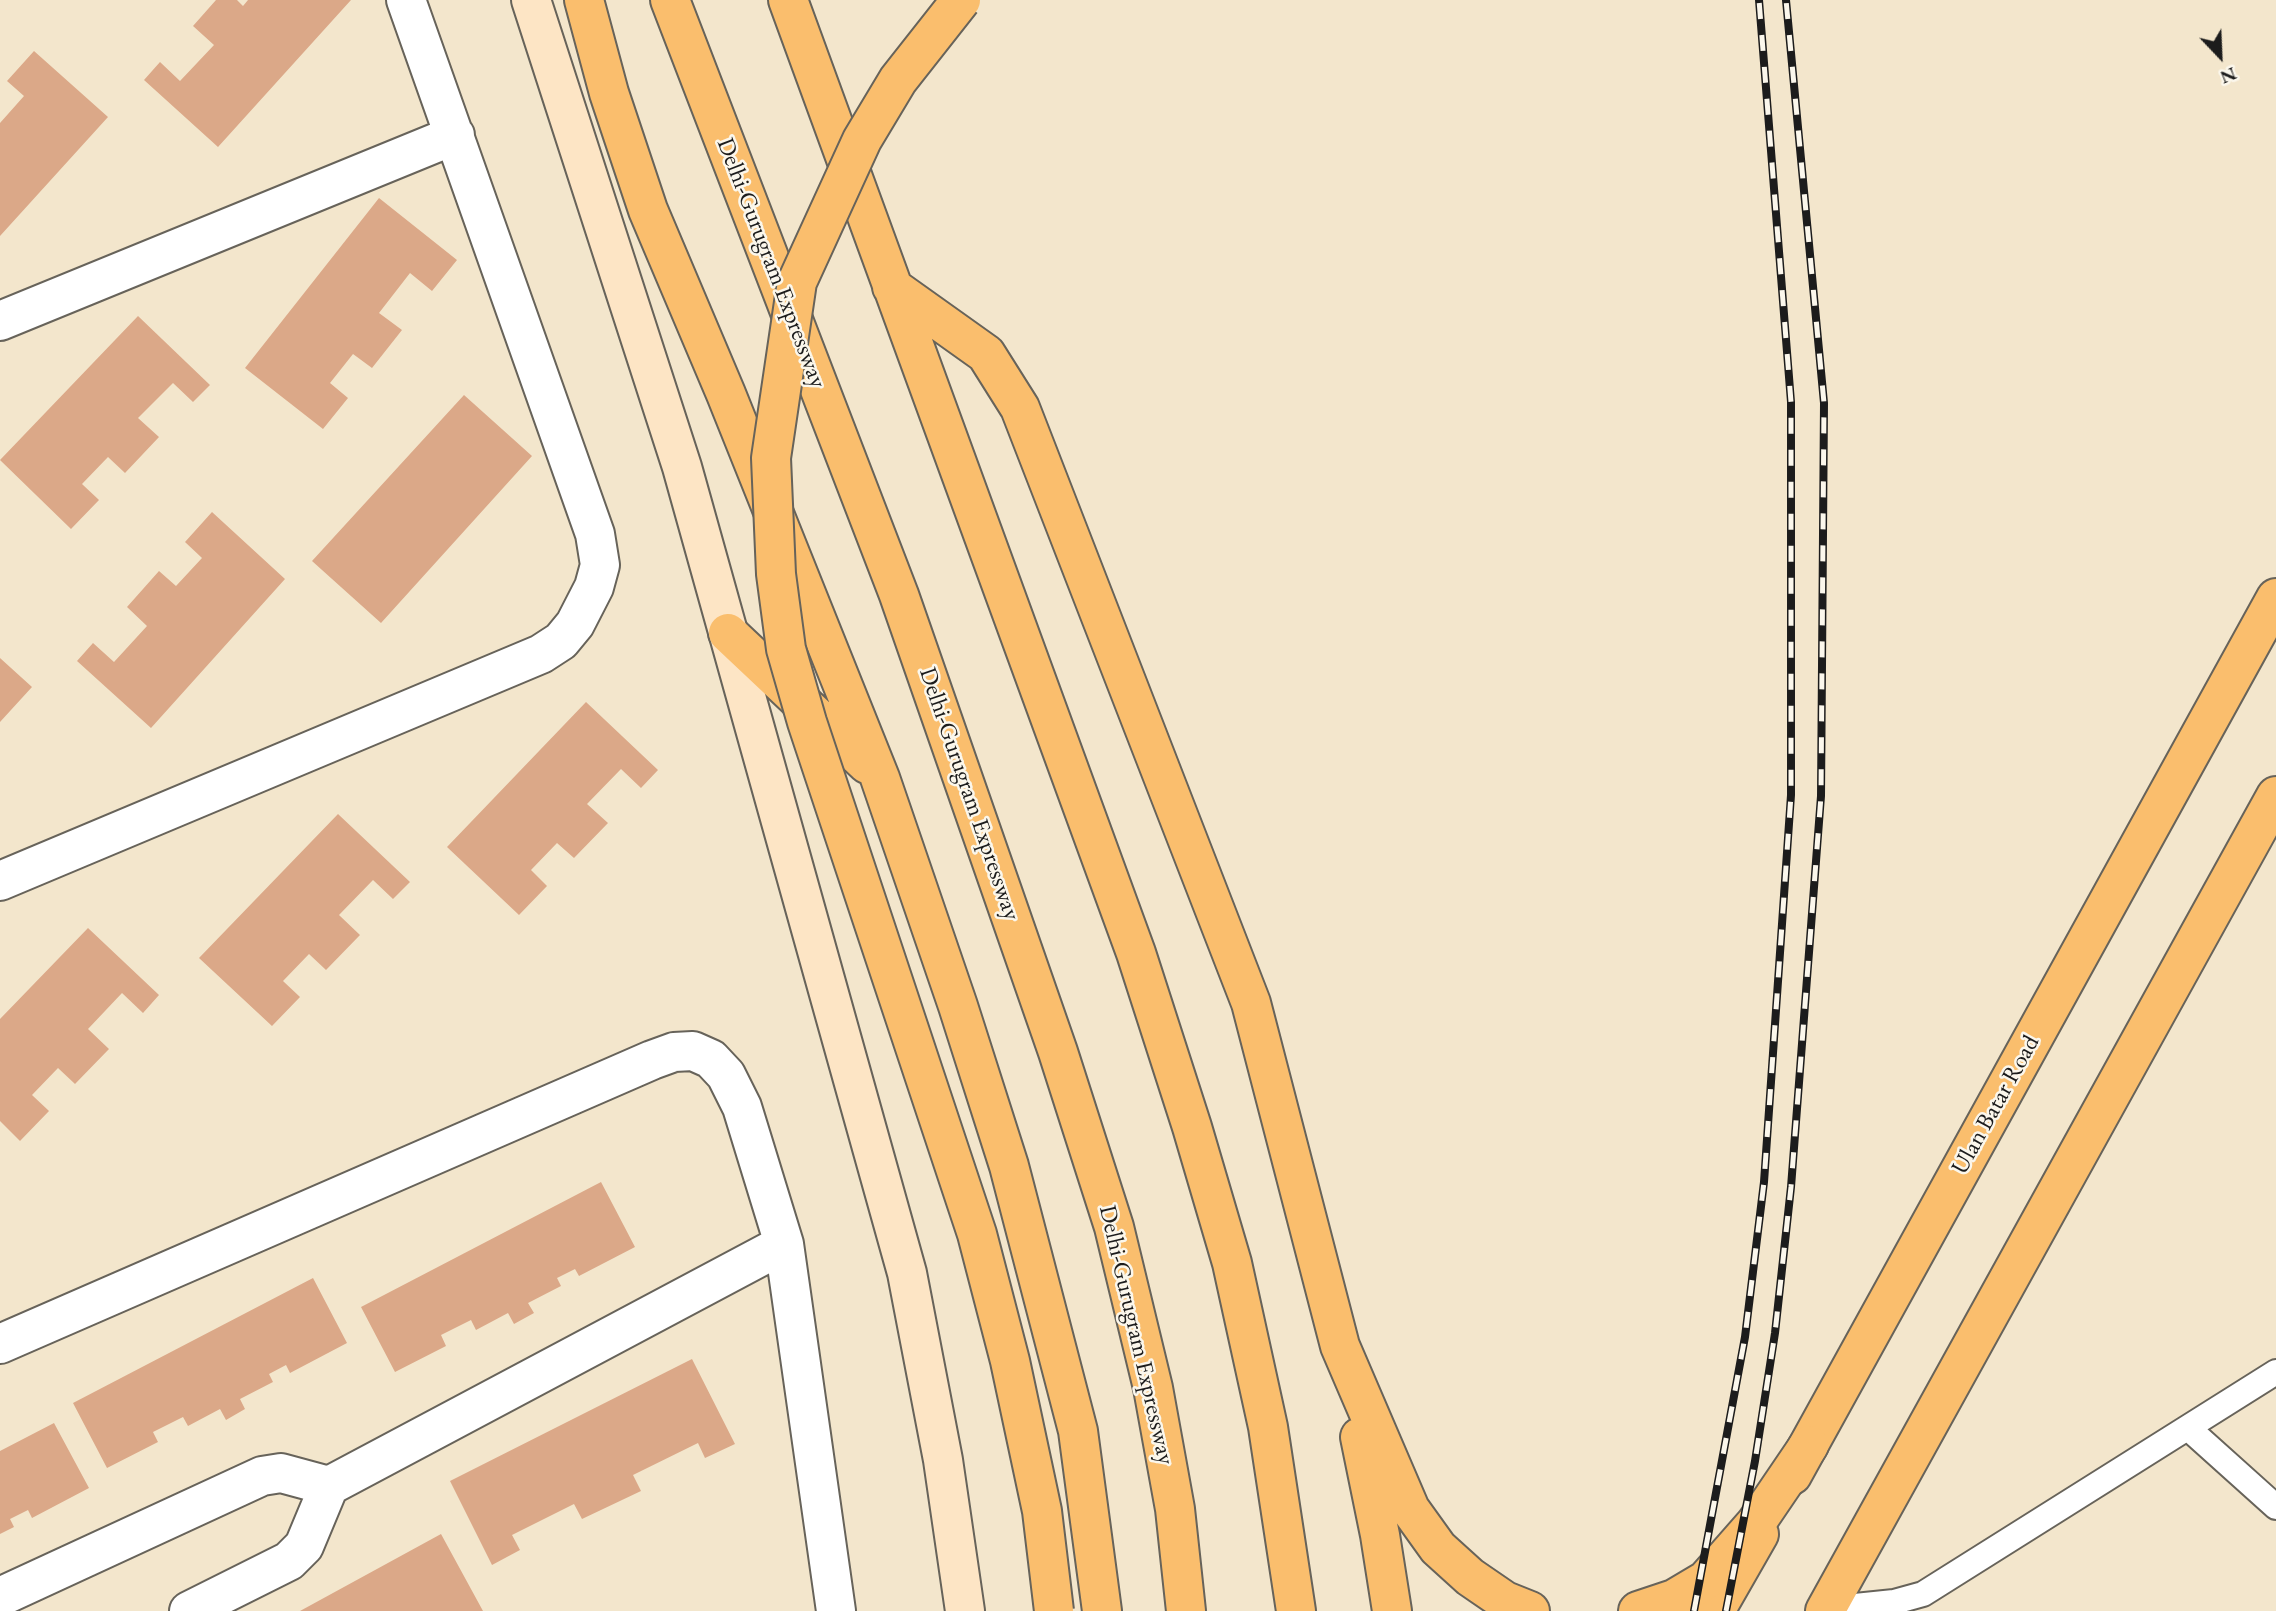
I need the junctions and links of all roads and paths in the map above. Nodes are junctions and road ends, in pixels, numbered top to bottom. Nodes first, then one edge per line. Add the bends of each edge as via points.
1 (406, 0) edge
2 (531, 0) edge
3 (584, 0) edge
4 (670, 0) edge
5 (788, 0) edge
6 (961, 0) edge
7 (455, 135) junction
8 (892, 286) junction
9 (0, 321) edge
10 (2276, 598) edge
11 (728, 633) junction
12 (880, 778) junction
13 (2276, 796) edge
14 (0, 881) edge
15 (784, 1244) junction
16 (0, 1345) edge
17 (1340, 1346) junction
18 (2276, 1372) edge
19 (2188, 1428) junction
20 (1809, 1445) junction
21 (329, 1486) junction
22 (2276, 1507) edge
23 (0, 1597) edge
24 (1826, 1610) edge
25 (189, 1611) edge
26 (836, 1611) edge
27 (965, 1611) edge
28 (1054, 1611) edge
29 (1102, 1611) edge
30 (1186, 1611) edge
31 (1296, 1611) edge
32 (1392, 1611) edge
33 (1530, 1611) edge
34 (1639, 1611) edge
35 (1715, 1611) edge

1 - 7 street
2 - 11 main road via 682,467
3 - 12 main road via 648,210
4 - 30 main road, Delhi-Gurugram Expressway via 899,595 1002,883 1114,1227 1156,1402 1175,1509
5 - 8 main road
6 - 28 main road, bridge via 898,80 862,140 797,282 771,458 776,574 786,649 804,710 977,1234 1042,1511
7 - 9 street
7 - 14 street via 595,534 600,565 575,624 541,654
8 - 17 main road via 986,354 1020,408 1251,1003
8 - 31 main road via 1136,953 1225,1238 1268,1427
10 - 20 main road, Ulan Batar Road
11 - 12 main road
11 - 27 main road via 907,1273 943,1460
12 - 29 main road via 971,1046 1043,1287 1078,1431
13 - 24 main road
15 - 16 street via 742,1107 726,1075 711,1059 693,1051 674,1052
15 - 21 street
15 - 26 street
17 - 32 main road
17 - 33 main road via 1410,1509 1424,1529 1470,1577 1504,1601
18 - 19 lane
19 - 22 lane
19 - 24 lane via 1923,1594
20 - 34 main road via 1756,1523 1706,1580 1674,1599
20 - 35 main road, Ulan Batar Road
21 - 23 street via 281,1473 262,1476
21 - 25 street via 304,1546 289,1561

